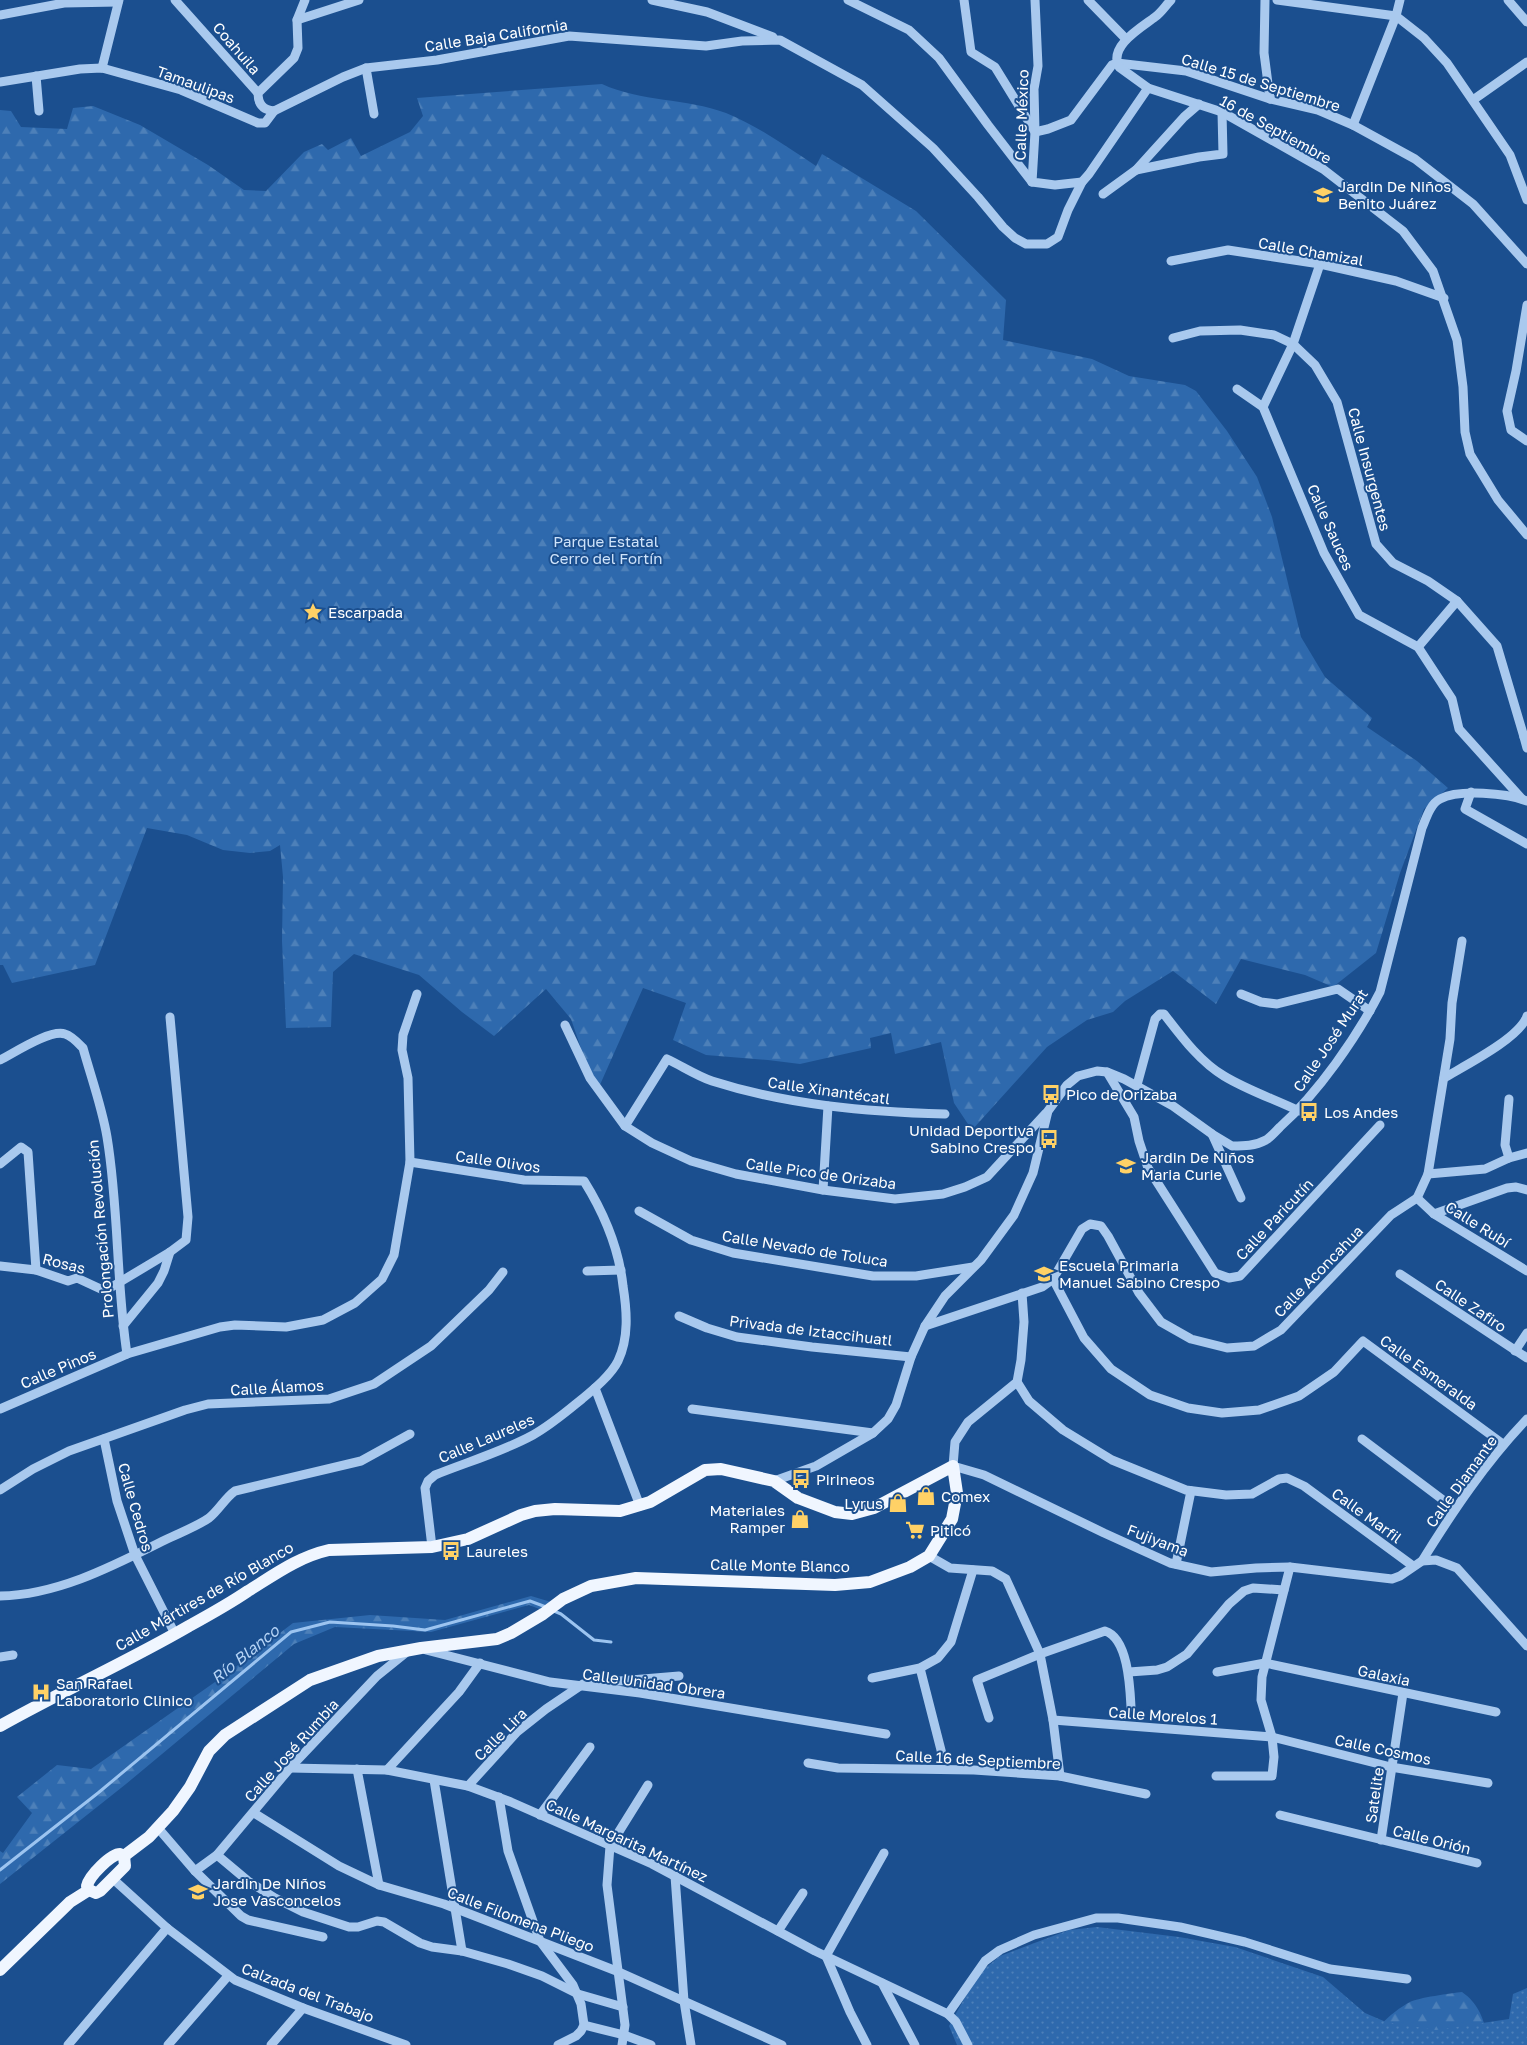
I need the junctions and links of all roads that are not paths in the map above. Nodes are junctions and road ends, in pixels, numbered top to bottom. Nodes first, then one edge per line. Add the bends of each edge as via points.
1 (175, 0) edge
2 (305, 0) edge
3 (359, 0) edge
4 (652, 0) edge
5 (848, 0) edge
6 (964, 0) edge
7 (1035, 0) edge
8 (1088, 0) edge
9 (1265, 0) edge
10 (1277, 0) edge
11 (1400, 0) edge
12 (1508, 0) edge
13 (118, 1) edge
14 (1168, 1) edge
15 (0, 15) edge
16 (1396, 16) junction
17 (297, 20) junction
18 (1527, 22) edge
19 (1126, 39) junction
20 (780, 40) junction
21 (1527, 62) edge
22 (1117, 63) junction
23 (102, 68) junction
24 (366, 68) junction
25 (36, 76) junction
26 (0, 82) edge
27 (1148, 88) junction
28 (258, 93) junction
29 (1270, 99) junction
30 (1473, 100) junction
31 (1199, 104) junction
32 (39, 111) dead end
33 (274, 111) junction
34 (1222, 112) junction
35 (374, 114) dead end
36 (1353, 125) junction
37 (1035, 132) junction
38 (1136, 170) junction
39 (1032, 182) junction
40 (1082, 182) junction
41 (1103, 194) dead end
42 (1527, 200) edge
43 (1171, 261) dead end
44 (1320, 264) junction
45 (1527, 264) edge
46 (1444, 298) junction
47 (1527, 306) edge
48 (1173, 338) dead end
49 (1293, 344) junction
50 (1237, 389) dead end
51 (1263, 407) junction
52 (1527, 441) edge
53 (1527, 535) edge
54 (1458, 601) junction
55 (1418, 647) junction
56 (1526, 736) edge
57 (1527, 748) edge
58 (1471, 792) junction
59 (1525, 800) edge
60 (1527, 844) edge
61 (1462, 941) dead end
62 (417, 994) dead end
63 (1241, 994) dead end
64 (1370, 1012) junction
65 (1527, 1016) edge
66 (170, 1017) dead end
67 (565, 1025) dead end
68 (0, 1060) edge
69 (1107, 1072) junction
70 (1444, 1078) junction
71 (1137, 1085) junction
72 (1509, 1099) dead end
73 (828, 1106) junction
74 (1048, 1111) junction
75 (1298, 1111) junction
76 (945, 1114) dead end
77 (1380, 1124) dead end
78 (625, 1126) junction
79 (1212, 1134) junction
80 (1527, 1153) edge
81 (1509, 1158) junction
82 (410, 1162) junction
83 (0, 1164) edge
84 (1428, 1174) junction
85 (584, 1181) joint
86 (822, 1190) junction
87 (1527, 1190) edge
88 (1241, 1198) dead end
89 (1417, 1198) junction
90 (640, 1212) dead end
91 (1434, 1214) junction
92 (170, 1252) junction
93 (0, 1266) edge
94 (973, 1268) junction
95 (36, 1270) junction
96 (621, 1270) junction
97 (587, 1271) dead end
98 (1527, 1271) edge
99 (503, 1272) dead end
100 (1400, 1274) dead end
101 (1053, 1279) junction
102 (119, 1284) junction
103 (1022, 1293) junction
104 (679, 1316) dead end
105 (123, 1326) junction
106 (925, 1326) junction
107 (1527, 1333) edge
108 (1515, 1351) junction
109 (128, 1354) junction
110 (911, 1357) junction
111 (1527, 1358) edge
112 (1017, 1382) junction
113 (595, 1388) junction
114 (0, 1409) edge
115 (692, 1409) dead end
116 (1527, 1419) edge
117 (873, 1433) junction
118 (410, 1434) dead end
119 (104, 1439) junction
120 (1362, 1440) dead end
121 (1503, 1444) junction
122 (953, 1466) junction
123 (774, 1481) junction
124 (0, 1490) edge
125 (1191, 1491) junction
126 (640, 1506) junction
127 (1455, 1509) junction
128 (432, 1547) junction
129 (135, 1555) junction
130 (929, 1556) junction
131 (1176, 1564) junction
132 (1418, 1564) junction
133 (1290, 1567) junction
134 (973, 1570) junction
135 (1284, 1590) junction
136 (0, 1596) edge
137 (1513, 1631) junction
138 (175, 1634) junction
139 (1527, 1635) edge
140 (1527, 1646) edge
141 (416, 1649) junction
142 (1040, 1654) junction
143 (13, 1656) dead end
144 (0, 1657) edge
145 (480, 1663) junction
146 (1265, 1663) junction
147 (920, 1668) junction
148 (1130, 1672) junction
149 (1217, 1672) dead end
150 (680, 1676) dead end
151 (872, 1678) dead end
152 (579, 1686) junction
153 (1403, 1693) junction
154 (1131, 1707) dead end
155 (1496, 1712) dead end
156 (989, 1718) dead end
157 (1053, 1720) junction
158 (0, 1726) edge
159 (886, 1734) dead end
160 (1272, 1737) junction
161 (590, 1747) dead end
162 (942, 1754) dead end
163 (808, 1762) dead end
164 (1392, 1766) junction
165 (290, 1768) junction
166 (357, 1769) junction
167 (387, 1770) junction
168 (1060, 1776) junction
169 (1216, 1776) dead end
170 (434, 1780) junction
171 (1488, 1783) dead end
172 (648, 1785) dead end
173 (468, 1786) junction
174 (1146, 1794) dead end
175 (499, 1797) junction
176 (254, 1813) junction
177 (540, 1814) junction
178 (1280, 1816) dead end
179 (158, 1828) junction
180 (1381, 1840) junction
181 (610, 1846) junction
182 (884, 1853) dead end
183 (217, 1855) junction
184 (124, 1856) junction
185 (1477, 1863) dead end
186 (195, 1871) junction
187 (675, 1876) junction
188 (112, 1879) junction
189 (379, 1885) junction
190 (89, 1890) junction
191 (803, 1893) dead end
192 (454, 1908) junction
193 (167, 1928) junction
194 (778, 1931) junction
195 (323, 1937) dead end
196 (540, 1941) junction
197 (462, 1951) junction
198 (826, 1956) junction
199 (0, 1970) edge
200 (620, 1972) junction
201 (228, 1976) junction
202 (1407, 1979) dead end
203 (882, 1983) junction
204 (578, 1994) junction
205 (684, 2001) junction
206 (623, 2007) junction
207 (303, 2008) junction
208 (948, 2014) junction
209 (584, 2024) junction
210 (624, 2035) junction
211 (385, 2037) junction
212 (68, 2045) edge
213 (168, 2045) edge
214 (271, 2045) edge
215 (379, 2045) edge
216 (406, 2045) edge
217 (558, 2045) edge
218 (622, 2045) edge
219 (651, 2045) edge
220 (691, 2045) edge
221 (782, 2045) edge
222 (867, 2045) edge
223 (915, 2045) edge
224 (968, 2045) edge

1 - 28 street, Coahuila
2 - 17 street
3 - 17 street
4 - 20 street via 707,12
5 - 39 street via 909,30 939,58
6 - 37 street via 971,52 996,67
7 - 37 street, Calle México via 1038,66 1034,89
8 - 19 street
9 - 29 street via 1264,52
10 - 16 street
11 - 16 street
12 - 18 street
13 - 15 street via 64,2
13 - 23 street
14 - 19 street via 1156,17
16 - 30 street via 1424,38 1447,63
16 - 36 street
17 - 28 street via 298,48 294,58
19 - 22 street
20 - 24 street, Calle Baja California via 706,46 569,36 437,60
20 - 40 street via 862,85 933,148 1003,227 1026,244 1047,244 1058,237
21 - 30 street
22 - 27 street, 16 de Septiembre
22 - 29 street, Calle 15 de Septiembre via 1186,71
22 - 37 street via 1108,68 1071,120
23 - 25 street
23 - 33 street, Tamaulipas via 181,90 258,124 265,123
24 - 33 street, Calle Baja California
24 - 35 street
25 - 26 street
25 - 32 street
27 - 31 street, 16 de Septiembre
27 - 40 street
28 - 33 street, Coahuila via 261,106
29 - 36 street, Calle 15 de Septiembre via 1318,110
30 - 42 street via 1510,155
31 - 34 street, 16 de Septiembre
31 - 38 street
34 - 38 street via 1223,154
34 - 46 street, 16 de Septiembre via 1323,169 1403,231 1433,271
36 - 45 street, Calle 15 de Septiembre via 1415,159 1473,204
37 - 39 street, Calle México
38 - 41 street
39 - 40 street, Calle México
43 - 44 street, Calle Chamizal via 1228,250
44 - 46 street, Calle Chamizal via 1396,281
44 - 49 street
46 - 53 street, 16 de Septiembre via 1457,340 1470,454 1498,500
47 - 52 street via 1506,411 1511,430
48 - 49 street, Calle Insurgentes via 1200,331 1240,330 1274,336
49 - 51 street
49 - 54 street, Calle Insurgentes via 1315,364 1337,402 1376,544 1393,563
50 - 51 street
51 - 55 street, Calle Sauces via 1324,553 1358,614
54 - 55 street
54 - 56 street, Calle Insurgentes via 1497,646
55 - 59 street, Calle Sauces via 1452,699 1459,729
56 - 57 street
58 - 59 street, Calle José Murat
58 - 60 street via 1465,809
58 - 64 street, Calle José Murat via 1439,799 1430,809 1422,828 1380,992
61 - 70 street
62 - 82 street, Calle Pinos via 403,1035 402,1050 408,1078
63 - 64 street via 1260,1002 1277,1004 1338,989
64 - 75 street, Calle José Murat
65 - 70 street via 1518,1030 1481,1057
66 - 92 street via 188,1217 186,1240
67 - 78 street via 590,1078
68 - 102 street, Prolongación Revolución via 51,1034 64,1033 83,1048 107,1135 116,1208
69 - 71 street, Calle José Murat
69 - 74 street, Calle Pico de Orizaba via 1078,1076
69 - 77 street, Calle Paricutín via 1134,1117 1148,1168 1215,1273 1229,1278 1240,1276
70 - 84 street
71 - 75 street via 1155,1019 1164,1014 1184,1039 1224,1076
71 - 79 street, Calle José Murat
72 - 81 street via 1505,1145
73 - 76 street, Calle Xinantécatl via 879,1113
73 - 78 street, Calle Xinantécatl via 710,1080 667,1059
73 - 86 street
74 - 86 street, Calle Pico de Orizaba via 987,1177 965,1187 943,1194 895,1199
74 - 94 street, Calle Pico de Orizaba via 1033,1173 1014,1215
75 - 79 street, Calle José Murat via 1266,1140 1250,1146 1232,1146
78 - 86 street, Calle Pico de Orizaba via 690,1161 736,1174
79 - 88 street
80 - 81 street
81 - 84 street via 1485,1169
82 - 85 street, Calle Olivos via 524,1180
82 - 109 street, Calle Pinos via 394,1255 382,1279 355,1303 323,1320 286,1327 220,1327
83 - 95 street via 15,1150 21,1148 28,1152
84 - 89 street
85 - 96 street, Calle Laureles via 614,1241
87 - 91 street via 1506,1188
89 - 91 street, Calle Rubí
89 - 101 street, Calle Aconcahua via 1391,1215 1281,1330 1254,1346 1227,1348 1209,1344 1191,1339 1161,1322 1139,1293 1101,1226 1090,1224 1082,1229
90 - 94 street, Calle Nevado de Toluca via 691,1240 733,1253 873,1276 916,1276
91 - 98 street, Calle Rubí
92 - 102 street
92 - 105 street via 158,1283
93 - 95 street, Rosas
94 - 106 street, Calle Pico de Orizaba via 945,1296
95 - 102 street, Rosas via 68,1281 77,1278 102,1290
96 - 97 street
96 - 113 street, Calle Laureles via 626,1337 618,1362
99 - 119 street, Calle Álamos via 489,1290 431,1346 374,1384 329,1398 208,1404
100 - 108 street, Calle Zafiro
101 - 103 street via 1042,1287
101 - 121 street, Calle Esmeralda via 1084,1338 1111,1369 1150,1395 1188,1408 1222,1413 1259,1410 1299,1396 1334,1372 1362,1341
102 - 105 street, Prolongación Revolución
103 - 106 street
103 - 112 street via 1024,1322
104 - 110 street, Privada de Iztaccihuatl via 737,1337
105 - 109 street, Prolongación Revolución
106 - 110 street, Calle Pico de Orizaba
107 - 108 street
108 - 111 street, Calle Zafiro
109 - 114 street, Calle Pinos
110 - 117 street, Calle Pico de Orizaba via 896,1405 888,1419
112 - 122 street via 968,1422 955,1442
112 - 125 street, Calle Marfil via 1029,1401 1063,1430 1112,1460
113 - 126 street
113 - 128 street, Calle Laureles via 532,1436 434,1475 425,1488
115 - 117 street
116 - 121 street, Calle Diamante
117 - 123 street, Calle Pico de Orizaba via 816,1466
118 - 129 street via 360,1461 235,1491 209,1518
119 - 124 street, Calle Álamos via 42,1464
119 - 129 street, Calle Cedros via 117,1501
120 - 127 street
121 - 127 street, Calle Diamante
122 - 123 main road via 874,1508 852,1514 835,1512 798,1498
122 - 130 main road, Calle Monte Blanco via 957,1493 952,1519
122 - 131 street, Fujiyama via 984,1476
123 - 126 main road, Calle Mártires de Río Blanco via 721,1469 705,1470
125 - 131 street
125 - 132 street, Calle Marfil via 1252,1494 1287,1478 1304,1486
126 - 128 main road, Calle Mártires de Río Blanco via 620,1511 535,1511 468,1539
127 - 132 street, Calle Diamante
128 - 138 main road, Calle Mártires de Río Blanco via 314,1553
129 - 136 street via 54,1589
129 - 138 street, Calle Cedros
130 - 134 street via 950,1568
130 - 141 main road, Calle Monte Blanco via 870,1582 835,1585 636,1578 591,1586 497,1639
131 - 133 street, Fujiyama via 1211,1572
132 - 133 street, Fujiyama via 1392,1579
132 - 137 street via 1436,1560 1457,1568
133 - 135 street
134 - 142 street via 992,1571 1006,1579
134 - 147 street via 951,1642 938,1658
135 - 146 street
135 - 148 street via 1253,1588 1244,1591 1187,1654 1157,1670
137 - 139 street
137 - 140 street
138 - 158 main road, Calle Mártires de Río Blanco
141 - 145 street, Calle Unidad Obrera
141 - 165 street, Calle José Rumbia via 377,1676
141 - 179 main road, Calle Monte Blanco via 378,1656 310,1680 225,1735 209,1751 182,1799
142 - 148 street via 1105,1631 1114,1636
142 - 156 street via 977,1680
142 - 157 street
143 - 144 street
145 - 152 street, Calle Unidad Obrera via 550,1682
145 - 167 street
146 - 149 street
146 - 153 street, Galaxia
146 - 160 street via 1261,1700
147 - 151 street
147 - 162 street
148 - 154 street
150 - 152 street via 588,1682
152 - 159 street, Calle Unidad Obrera via 640,1692
152 - 173 street, Calle Lira via 517,1732
153 - 155 street, Galaxia
153 - 164 street, Satelite
157 - 160 street, Calle Morelos 1
157 - 168 street
160 - 164 street, Calle Cosmos
160 - 169 street via 1272,1776
161 - 177 street
163 - 168 street, Calle 16 de Septiembre via 838,1768 974,1770
164 - 171 street, Calle Cosmos
164 - 180 street, Satelite
165 - 166 street, Calle Margarita Martínez
165 - 176 street, Calle José Rumbia
166 - 167 street, Calle Margarita Martínez
166 - 189 street
167 - 170 street, Calle Margarita Martínez
168 - 174 street, Calle 16 de Septiembre
170 - 173 street, Calle Margarita Martínez
170 - 192 street
172 - 181 street
173 - 175 street, Calle Margarita Martínez
175 - 177 street, Calle Margarita Martínez
175 - 196 street via 508,1851
176 - 183 street, Calle José Rumbia
176 - 189 street, Calle Filomena Pliego via 339,1866
177 - 181 street, Calle Margarita Martínez
178 - 180 street, Calle Orión
179 - 184 main road, Calle Monte Blanco
179 - 186 street
180 - 185 street, Calle Orión
181 - 187 street, Calle Margarita Martínez
181 - 200 street via 607,1885
182 - 198 street
183 - 186 street, Calle José Rumbia
183 - 197 street via 248,1881 304,1912 358,1927 384,1922 432,1948
184 - 188 main road via 125,1866
184 - 190 main road via 113,1855 88,1881
186 - 195 street via 248,1920
187 - 194 street, Calle Margarita Martínez
187 - 205 street
188 - 190 main road via 98,1892
188 - 193 street, Calzada del Trabajo
189 - 192 street, Calle Filomena Pliego
190 - 199 main road via 70,1902
191 - 194 street
192 - 196 street, Calle Filomena Pliego
192 - 197 street
193 - 201 street, Calzada del Trabajo
193 - 212 street
194 - 198 street, Calle Margarita Martínez
196 - 200 street, Calle Filomena Pliego
196 - 204 street
197 - 204 street via 542,1976
198 - 203 street, Calle Margarita Martínez
198 - 222 street
200 - 205 street, Calle Filomena Pliego
200 - 206 street
201 - 207 street, Calzada del Trabajo
201 - 213 street
202 - 208 street via 1330,1969 1245,1942 1180,1927 1096,1918 1034,1935 1000,1950 985,1961
203 - 208 street, Calle Margarita Martínez
203 - 223 street
204 - 206 street
204 - 209 street
205 - 220 street
205 - 221 street, Calle Filomena Pliego
206 - 210 street
207 - 211 street, Calzada del Trabajo
207 - 214 street
208 - 224 street, Calle Margarita Martínez
209 - 210 street
209 - 217 street via 576,2036
210 - 218 street
210 - 219 street
211 - 215 street
211 - 216 street, Calzada del Trabajo

